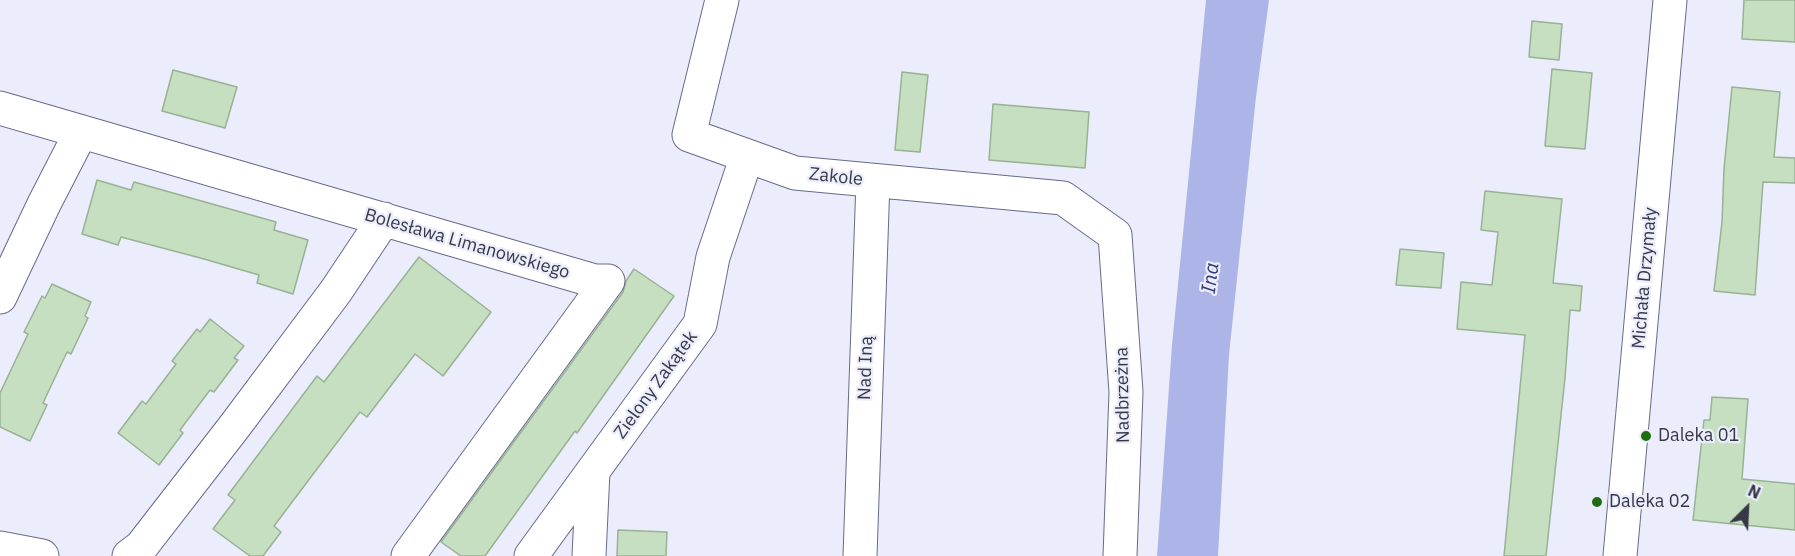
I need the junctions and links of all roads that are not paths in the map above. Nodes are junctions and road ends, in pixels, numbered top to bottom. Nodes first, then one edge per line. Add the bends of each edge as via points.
1 (722, 0) edge
2 (1670, 0) edge
3 (0, 108) edge
4 (81, 132) junction
5 (747, 156) junction
6 (873, 181) junction
7 (384, 219) junction
8 (1115, 235) joint
9 (0, 297) edge
10 (593, 471) junction
11 (0, 548) edge
12 (42, 556) edge
13 (129, 556) edge
14 (408, 556) edge
15 (531, 556) edge
16 (589, 556) edge
17 (860, 556) edge
18 (1120, 556) edge
19 (1620, 556) edge

1 - 5 street, Zakole via 689,135
2 - 19 street, Michała Drzymały
3 - 4 street, Bolesława Limanowskiego
4 - 7 street, Bolesława Limanowskiego
4 - 9 street
5 - 6 street, Zakole via 795,173
5 - 10 street, Zielony Zakątek via 713,257 700,324
6 - 8 street, Zakole via 1063,198
6 - 17 street, Nad Iną
7 - 13 street via 336,291 241,418 141,548
7 - 14 street, Bolesława Limanowskiego via 595,281 608,281
8 - 18 street, Nadbrzeżna via 1126,392
10 - 15 street, Zielony Zakątek
10 - 16 street
11 - 12 street

